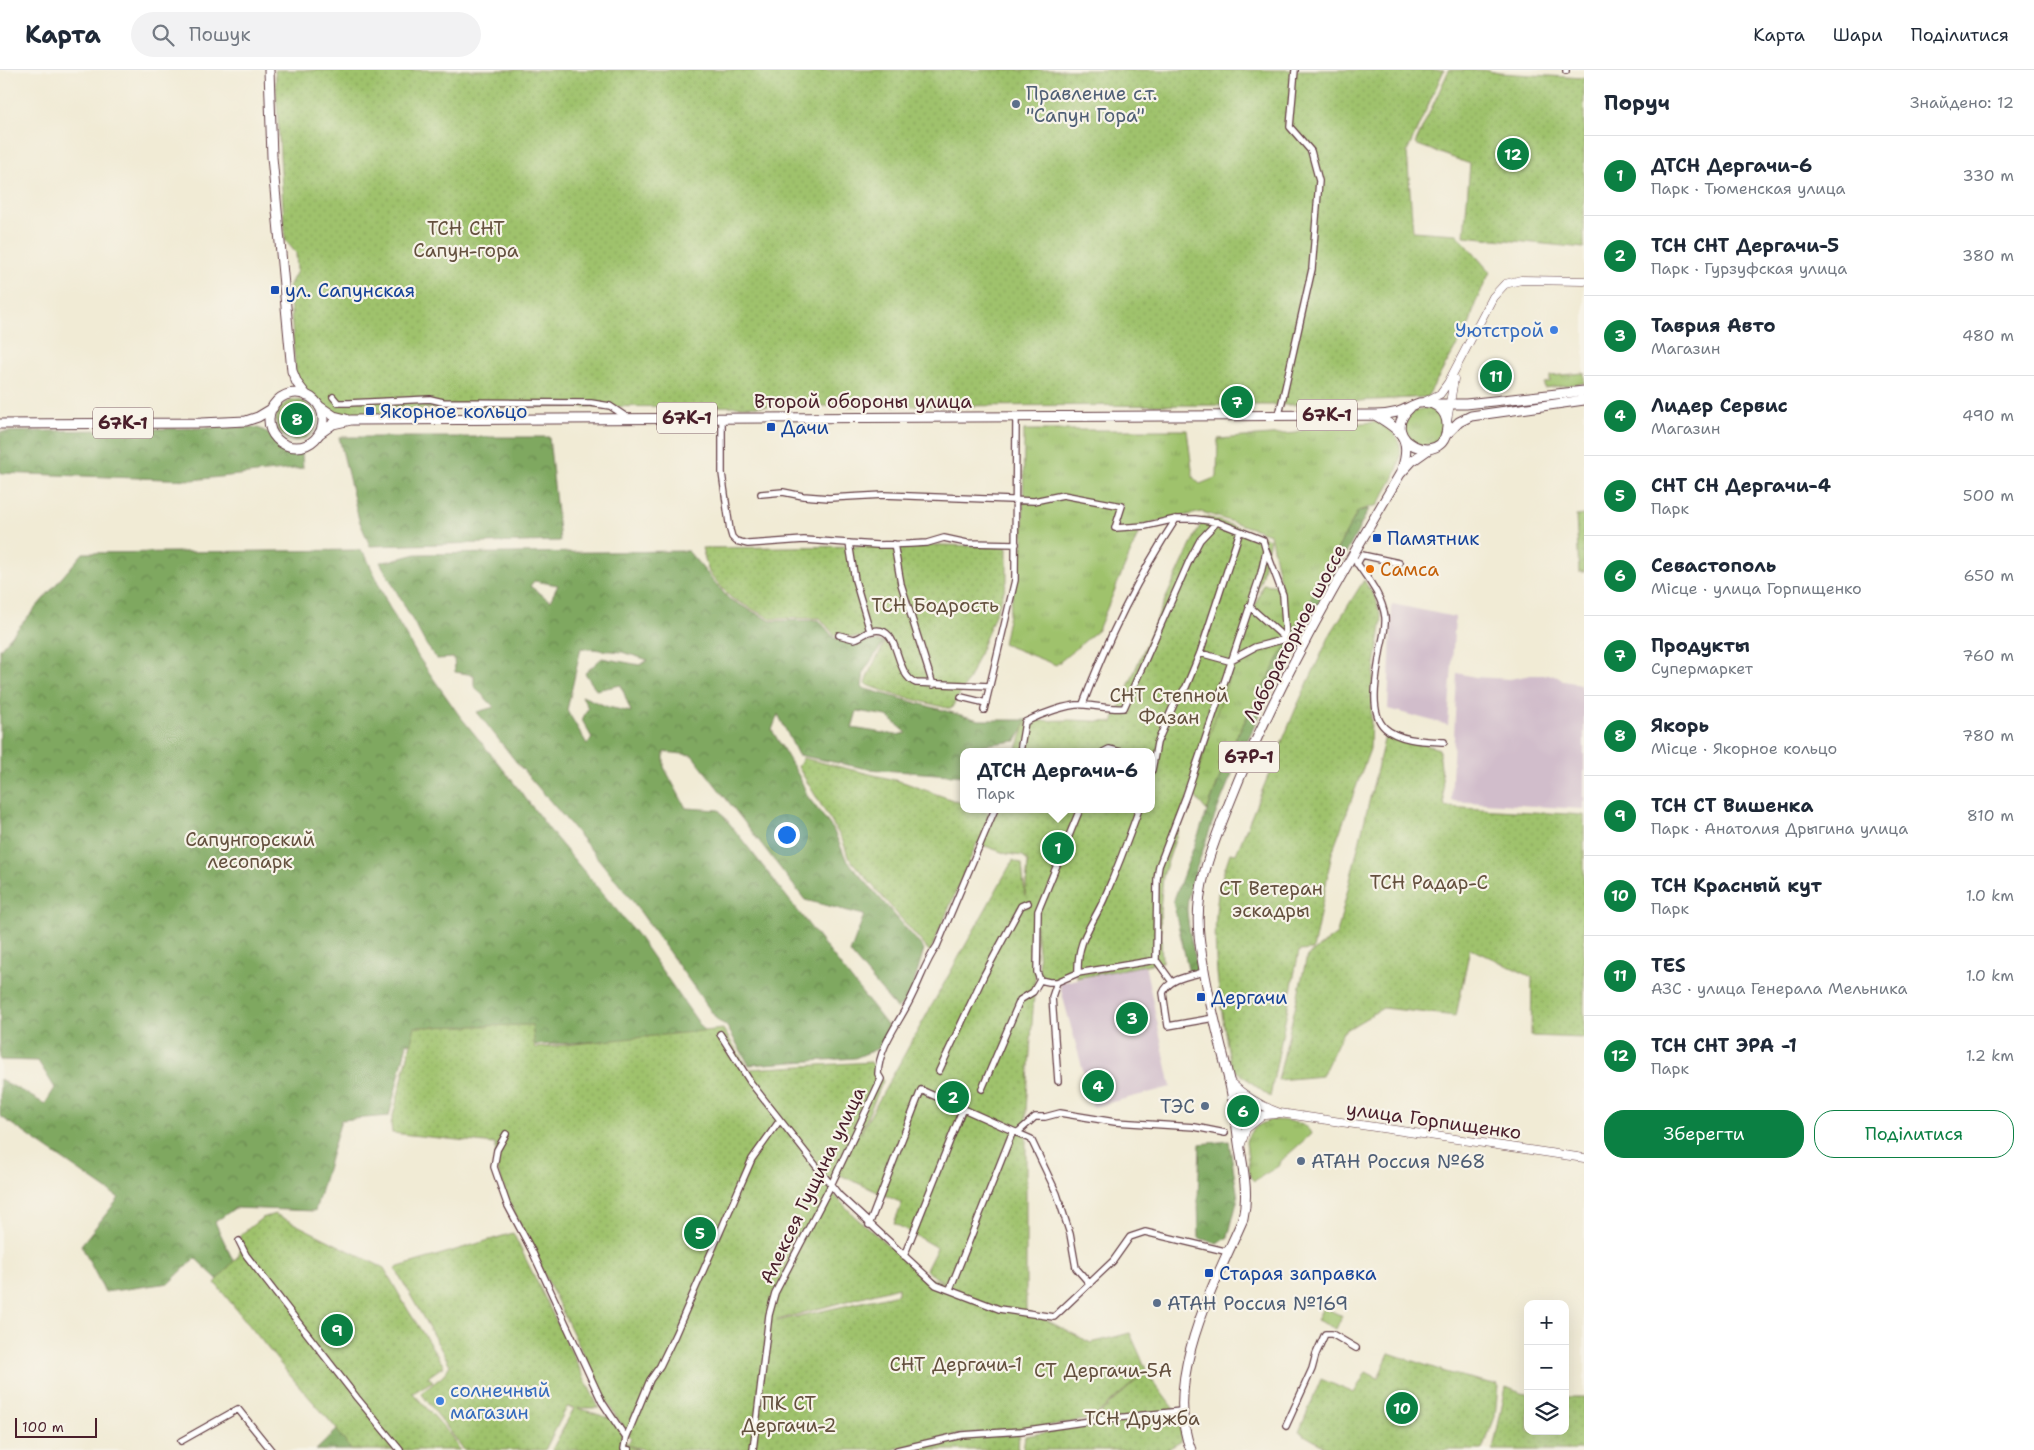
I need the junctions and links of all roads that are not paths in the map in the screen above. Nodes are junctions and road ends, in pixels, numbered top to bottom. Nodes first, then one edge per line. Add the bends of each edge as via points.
1 (269, 70) edge
2 (1295, 70) edge
3 (1584, 281) edge
4 (292, 371) junction
5 (1454, 374) junction
6 (1453, 384) junction
7 (1584, 391) edge
8 (307, 396) junction
9 (282, 397) junction
10 (332, 397) dead end
11 (1584, 400) edge
12 (1422, 403) junction
13 (1433, 404) junction
14 (1466, 404) junction
15 (1449, 405) junction
16 (320, 406) junction
17 (273, 408) junction
18 (1410, 408) junction
19 (1279, 415) junction
20 (1375, 415) junction
21 (1016, 416) junction
22 (628, 418) junction
23 (722, 418) junction
24 (351, 420) junction
25 (246, 421) junction
26 (1447, 421) junction
27 (0, 424) edge
28 (272, 433) junction
29 (319, 434) junction
30 (1446, 435) junction
31 (1404, 437) junction
32 (1429, 449) junction
33 (1400, 474) junction
34 (761, 494) dead end
35 (1015, 499) junction
36 (1176, 519) junction
37 (1217, 522) junction
38 (1240, 531) junction
39 (849, 543) junction
40 (894, 544) junction
41 (1016, 544) junction
42 (1265, 546) junction
43 (1355, 561) junction
44 (1398, 563) dead end
45 (1249, 606) junction
46 (870, 631) junction
47 (839, 635) dead end
48 (1286, 639) junction
49 (1304, 646) junction
50 (1200, 653) junction
51 (1230, 661) junction
52 (933, 685) junction
53 (990, 686) junction
54 (962, 697) dead end
55 (1083, 704) junction
56 (1444, 742) dead end
57 (1021, 748) edge
58 (1155, 752) edge
59 (994, 813) edge
60 (1078, 813) edge
61 (1138, 813) edge
62 (1028, 903) dead end
63 (1156, 960) junction
64 (1204, 972) junction
65 (1078, 973) junction
66 (1040, 980) junction
67 (1057, 982) junction
68 (1172, 982) junction
69 (1214, 1018) junction
70 (720, 1034) dead end
71 (939, 1071) dead end
72 (1058, 1080) dead end
73 (1229, 1082) junction
74 (982, 1089) dead end
75 (1249, 1102) junction
76 (1234, 1106) junction
77 (1261, 1106) junction
78 (963, 1108) junction
79 (1280, 1113) junction
80 (1261, 1116) junction
81 (1240, 1117) junction
82 (780, 1120) junction
83 (1015, 1132) junction
84 (1225, 1133) dead end
85 (506, 1134) dead end
86 (1240, 1149) junction
87 (1584, 1158) edge
88 (831, 1185) junction
89 (869, 1225) junction
90 (239, 1241) dead end
91 (1229, 1252) junction
92 (904, 1256) junction
93 (1090, 1284) junction
94 (950, 1289) junction
95 (1356, 1348) dead end
96 (1181, 1411) junction
97 (1286, 1426) dead end
98 (626, 1438) junction
99 (181, 1442) dead end
100 (271, 1450) edge
101 (400, 1450) edge
102 (626, 1450) edge
103 (753, 1450) edge
104 (897, 1450) edge
105 (1191, 1450) edge

1 - 4 main road via 272,157
2 - 19 street via 1290,127 1311,151 1319,181 1312,269
3 - 5 main road, 67К-1 via 1538,279 1511,282 1500,287
4 - 8 main road via 296,383
4 - 9 main road
5 - 6 main road, 67К-1
5 - 12 main road, 67К-1 via 1440,394
6 - 14 main road via 1457,398
6 - 15 main road, 67К-1
7 - 14 main road
8 - 9 main road via 297,393
8 - 16 main road, 67К-1
9 - 17 main road, 67К-1
10 - 22 street via 338,402 349,403 430,399 443,402 591,403 610,406
11 - 30 main road via 1467,417
12 - 13 main road, 67К-1
12 - 18 main road, 67К-1
13 - 15 main road
13 - 26 main road via 1441,409
14 - 15 main road
15 - 26 main road, 67К-1
16 - 24 main road, Второй обороны улица / 67К-1 via 334,416
16 - 29 main road via 323,418
17 - 25 main road, 67К-1
17 - 28 main road via 269,420
18 - 20 main road, 67К-1
18 - 31 main road via 1402,421
19 - 20 main road, Второй обороны улица / 67К-1
19 - 21 main road, Второй обороны улица / 67К-1
20 - 31 main road, 67К-1
21 - 23 main road, Второй обороны улица / 67К-1
21 - 35 street
22 - 23 main road, Второй обороны улица / 67К-1
22 - 24 main road, Второй обороны улица / 67К-1
23 - 39 street via 722,473 732,537 748,544 804,540
24 - 29 main road, Второй обороны улица / 67К-1 via 333,424
25 - 27 main road, 67К-1
25 - 28 main road, 67К-1 via 264,425
26 - 30 main road, 67К-1
28 - 29 main road, 67К-1 via 284,444 297,447 310,443
30 - 32 main road
31 - 32 main road, 67К-1 via 1416,448
31 - 33 main road, Лабораторное шоссе / 67Р-1 via 1404,461
32 - 33 main road, Лабораторное шоссе / 67Р-1 via 1412,460
33 - 43 main road, Лабораторное шоссе / 67Р-1
34 - 35 street via 784,492 829,498
35 - 36 street via 1034,501 1064,496 1122,506 1115,528
35 - 41 street
36 - 37 street
36 - 55 street via 1110,638
37 - 38 street
37 - 55 street via 1200,540 1124,708
38 - 42 street via 1263,540
38 - 50 street
39 - 40 street
39 - 46 street via 855,580
40 - 41 street via 927,543 944,538 967,543
40 - 52 street via 901,584
41 - 53 street via 1013,590
42 - 45 street
42 - 48 street via 1283,595
43 - 44 street via 1362,555
43 - 49 main road, Лабораторное шоссе / 67Р-1
43 - 56 street via 1379,596 1385,620 1376,713 1385,729 1392,732 1407,738
45 - 48 street
45 - 51 street
46 - 47 street via 854,639
46 - 52 street via 891,637 903,672 910,681
48 - 49 street
48 - 51 street via 1254,647
49 - 64 main road, Лабораторное шоссе / 67Р-1 via 1261,729 1207,862 1198,899
50 - 51 street
50 - 58 street
51 - 63 street via 1186,796 1159,866
52 - 53 street
53 - 54 street via 985,707
55 - 57 street via 1043,713 1025,722
59 - 88 street, Алексея Гущина улица via 937,946 881,1052 878,1074 881,1079
60 - 66 street via 1038,911 1037,972
61 - 65 street via 1125,851 1081,943
62 - 71 street via 1021,906 984,975
63 - 65 street
63 - 68 street
64 - 68 street
64 - 69 main road, Лабораторное шоссе / 67Р-1
65 - 67 street
66 - 67 street
66 - 74 street via 1033,992 1020,1000
67 - 72 street via 1052,997
68 - 69 street via 1163,993 1168,1026
69 - 73 main road, Лабораторное шоссе / 67Р-1
70 - 82 street via 751,1083
73 - 76 main road, Лабораторное шоссе / 67Р-1
73 - 77 main road, улица Горпищенко
75 - 76 main road via 1242,1101
75 - 77 main road
75 - 81 main road via 1252,1106 1250,1116
76 - 81 main road, Лабораторное шоссе / 67Р-1
77 - 79 main road, улица Горпищенко
78 - 83 street
78 - 89 street via 920,1090
78 - 92 street
79 - 80 main road, улица Горпищенко
79 - 87 main road, улица Горпищенко
80 - 81 main road, улица Горпищенко
80 - 86 main road via 1246,1129
81 - 86 main road, Лабораторное шоссе / 67Р-1
82 - 88 street
82 - 98 street via 752,1159 675,1336 650,1380
83 - 84 street via 1035,1117 1060,1113
83 - 93 street via 1031,1138 1057,1194 1070,1234 1076,1268
83 - 94 street
85 - 98 street via 496,1150 494,1167 507,1204 602,1402
86 - 91 main road, Лабораторное шоссе / 67Р-1 via 1246,1200 1243,1219
88 - 89 street
88 - 103 street, Алексея Гущина улица via 775,1293 769,1315
89 - 92 street
90 - 101 street via 246,1255
91 - 93 street via 1145,1232 1130,1237 1113,1261
91 - 96 main road, Лабораторное шоссе / 67Р-1 via 1196,1331
92 - 94 street via 936,1285
93 - 94 street via 1054,1317 999,1309
95 - 97 street via 1332,1334 1325,1334
96 - 104 street via 1021,1432 962,1435
96 - 105 main road, Лабораторное шоссе / 67Р-1
98 - 102 street
99 - 100 street via 238,1409

